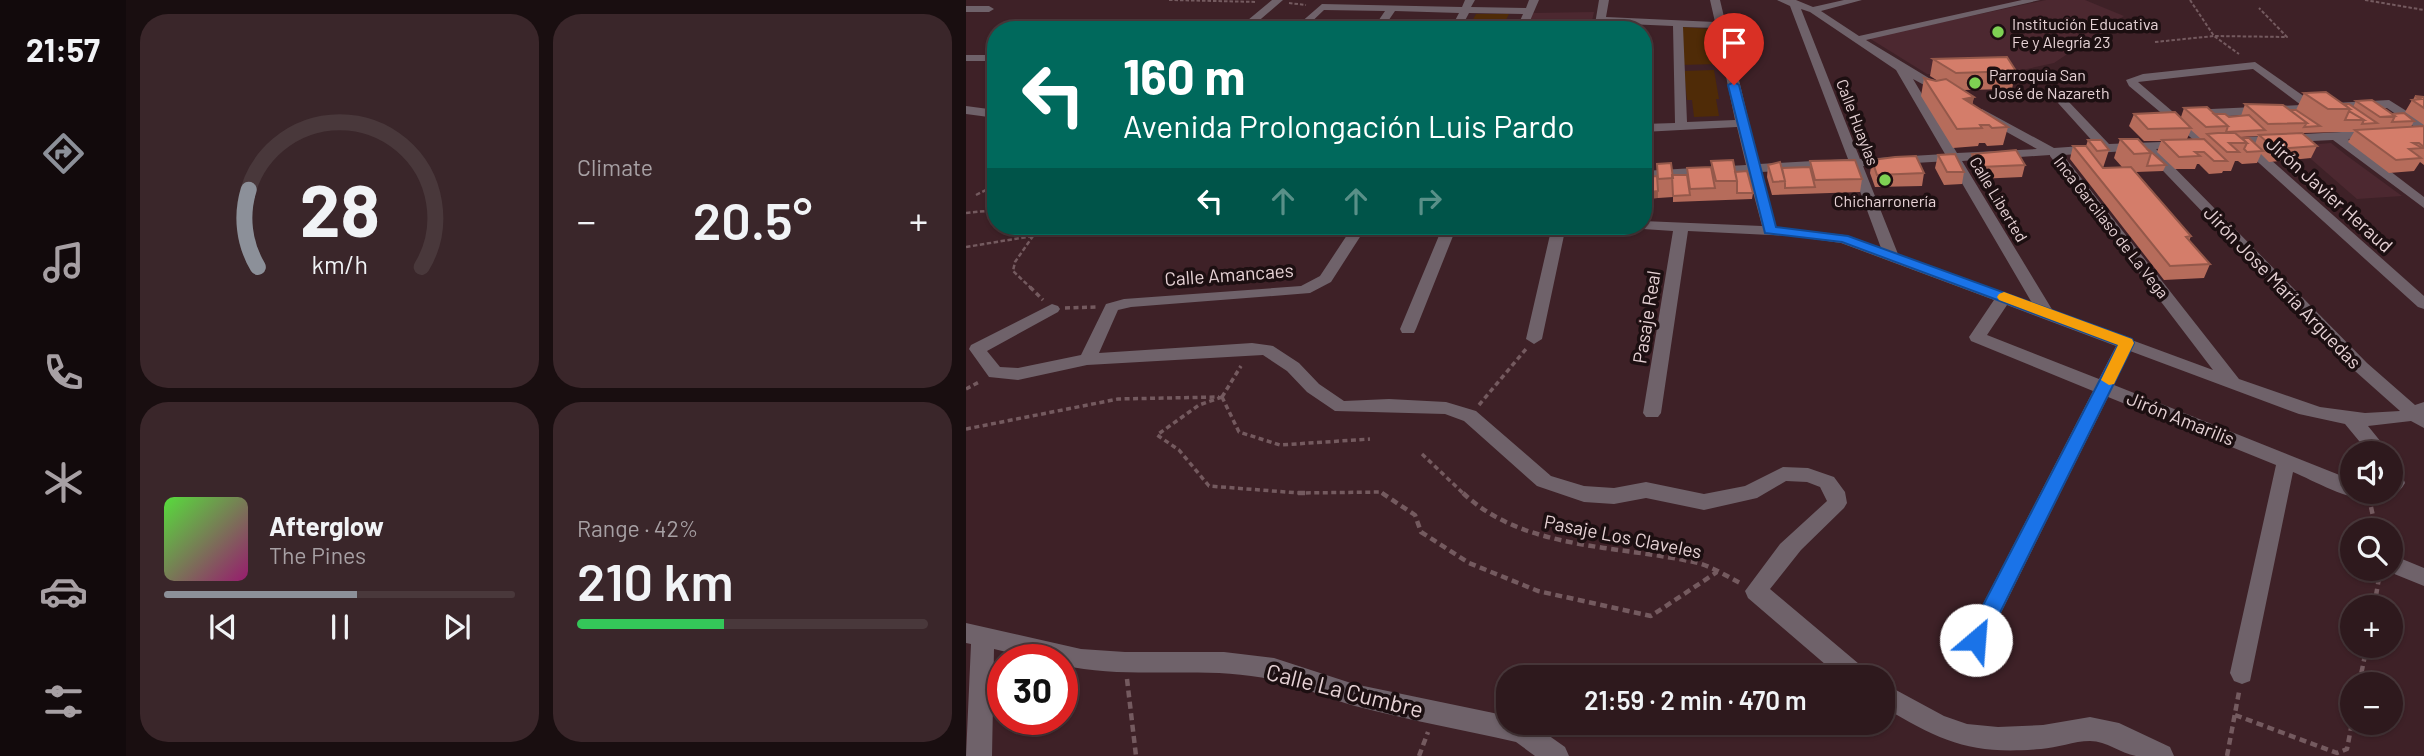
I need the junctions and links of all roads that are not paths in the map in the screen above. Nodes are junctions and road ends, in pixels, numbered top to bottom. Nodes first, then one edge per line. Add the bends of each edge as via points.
1 (1534, 0) edge
2 (1604, 0) edge
3 (1715, 0) edge
4 (1854, 0) edge
5 (2035, 0) edge
6 (1277, 1) edge
7 (1788, 1) edge
8 (1468, 4) edge
9 (1392, 8) junction
10 (966, 9) edge
11 (989, 9) dead end
12 (1813, 10) junction
13 (1529, 11) junction
14 (1252, 21) edge
15 (1307, 21) edge
16 (1383, 21) edge
17 (1460, 21) edge
18 (1525, 21) edge
19 (1601, 21) edge
20 (1678, 23) junction
21 (1652, 24) edge
22 (1719, 25) junction
23 (1858, 39) junction
24 (969, 58) edge
25 (987, 58) edge
26 (987, 63) edge
27 (1899, 67) junction
28 (1959, 100) edge
29 (2064, 103) dead end
30 (1971, 107) edge
31 (2313, 108) junction
32 (966, 110) edge
33 (987, 113) edge
34 (2171, 115) junction
35 (1742, 123) junction
36 (1681, 126) junction
37 (1652, 128) edge
38 (2424, 129) edge
39 (2337, 136) junction
40 (2242, 141) junction
41 (2202, 143) junction
42 (2147, 146) junction
43 (2106, 149) junction
44 (2055, 153) junction
45 (1956, 159) junction
46 (1858, 165) junction
47 (1756, 168) junction
48 (1652, 174) edge
49 (2424, 204) edge
50 (1652, 225) edge
51 (1681, 227) junction
52 (1770, 230) junction
53 (1354, 235) edge
54 (1446, 235) edge
55 (1557, 235) edge
56 (1891, 254) junction
57 (2004, 297) junction
58 (2424, 304) edge
59 (1052, 309) road end
60 (2046, 313) junction
61 (1408, 329) dead end
62 (1534, 340) road end
63 (2126, 343) junction
64 (1087, 359) junction
65 (2233, 383) junction
66 (2105, 387) junction
67 (1652, 413) dead end
68 (2421, 415) edge
69 (2352, 420) junction
70 (2370, 441) edge
71 (2286, 461) junction
72 (2340, 481) edge
73 (2403, 568) edge
74 (2424, 577) edge
75 (974, 635) edge
76 (1976, 640) dead end
77 (1843, 665) edge
78 (2242, 673) road end
79 (1895, 701) edge
80 (979, 756) edge
81 (1556, 756) edge
82 (2161, 756) edge

1 - 13 street
2 - 19 street
3 - 22 street
4 - 12 street
5 - 23 street
6 - 14 street
7 - 12 street
7 - 46 street, Calle Huaylas
8 - 9 street
8 - 13 street
8 - 17 street
9 - 15 street via 1322,7
9 - 16 street
10 - 11 street
12 - 23 street
13 - 18 street
20 - 21 street
20 - 22 street
20 - 36 street
22 - 35 street
23 - 27 street
24 - 25 street
24 - 26 street
27 - 28 street
27 - 45 street, Calle Liberted
29 - 43 street
30 - 44 street, Inca Garcilaso de La Vega
31 - 34 street
31 - 34 street via 2255,65 2132,80
31 - 38 street via 2389,104
32 - 33 street
34 - 41 street
35 - 36 street
35 - 47 street
36 - 37 street
38 - 39 street
39 - 40 street
39 - 49 street
40 - 41 street
40 - 58 street, Jirón Javier Heraud
41 - 42 street
42 - 43 street
42 - 68 street, Jirón Jose María Arguedas via 2361,368
43 - 44 street
44 - 45 street
44 - 65 street, Inca Garcilaso de La Vega
45 - 46 street
45 - 60 street, Calle Liberted
46 - 47 street
46 - 56 street, Calle Huaylas
47 - 48 street
47 - 52 street
50 - 51 street
51 - 52 street
51 - 67 street, Pasaje Real
52 - 56 street via 1844,239
53 - 64 street, Calle Amancaes via 1326,279 1304,290 1112,307
54 - 61 street
55 - 62 street
56 - 57 street
57 - 60 street
57 - 66 street, Jirón Amarilis via 1977,337
59 - 64 street via 977,349 995,373 1018,374
60 - 63 street
63 - 65 street
63 - 66 street
64 - 77 street via 1267,350 1341,407 1446,408 1470,416 1544,481 1584,494 1646,491 1703,502 1750,493 1783,474 1827,482 1837,503 1780,559 1756,591
65 - 69 street via 2305,410
66 - 71 street, Jirón Amarilis
66 - 76 street
68 - 69 street
69 - 70 street
71 - 72 street, Jirón Amarilis
71 - 78 street
73 - 74 street
75 - 80 street
75 - 81 street, Calle La Cumbre via 1081,659 1274,669 1354,695 1522,732
79 - 82 street via 1967,736 2043,737 2090,729 2119,735

